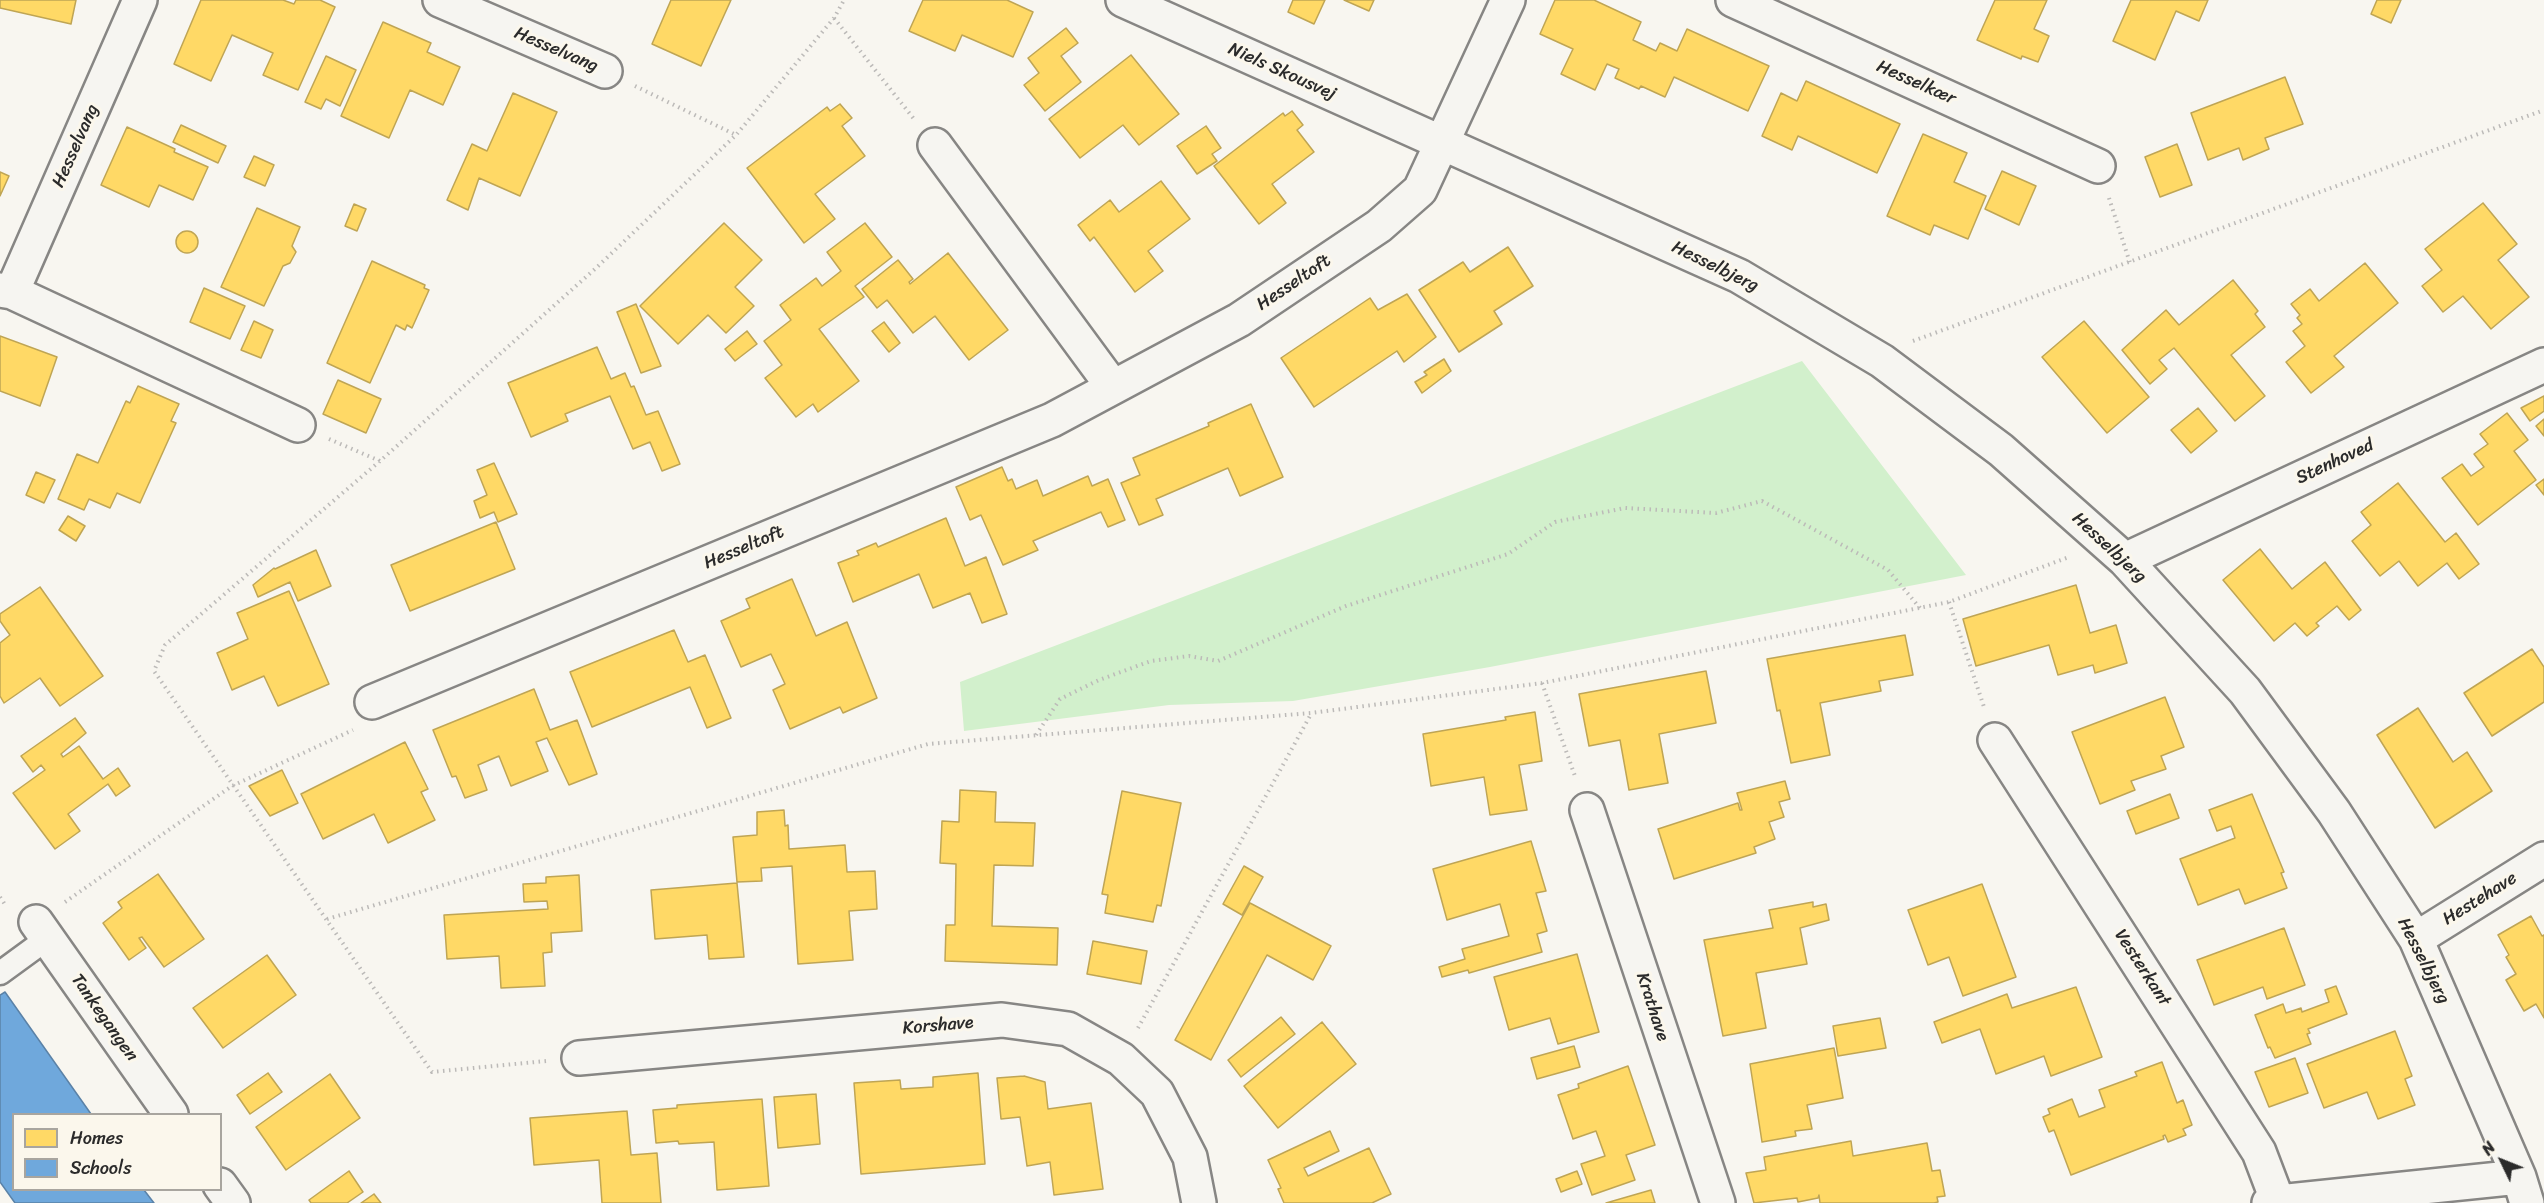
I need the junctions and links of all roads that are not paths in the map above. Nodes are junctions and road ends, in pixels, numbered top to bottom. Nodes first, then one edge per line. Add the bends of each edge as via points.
1 (140, 0) edge
2 (440, 0) edge
3 (1123, 0) edge
4 (1508, 0) edge
5 (1733, 0) edge
6 (605, 71) road end
7 (1442, 143) junction
8 (935, 145) road end
9 (2098, 166) road end
10 (6, 291) edge
11 (2544, 365) edge
12 (1113, 387) junction
13 (298, 425) road end
14 (2125, 560) junction
15 (372, 702) road end
16 (1995, 740) road end
17 (1587, 810) road end
18 (2544, 859) edge
19 (42, 930) joint
20 (2416, 939) junction
21 (0, 973) edge
22 (579, 1058) road end
23 (170, 1113) edge
24 (222, 1188) edge
25 (2523, 1190) edge
26 (2273, 1202) edge
27 (234, 1203) edge
28 (1199, 1203) edge
29 (1718, 1203) edge

1 - 10 street, Hesselvang
2 - 6 street, Hesselvang
3 - 7 street, Niels Skousvej
4 - 7 street
5 - 9 street, Hesselkær
7 - 12 street, Hesseltoft via 1420,190 1379,226 1239,320
7 - 14 street, Hesselbjerg via 1739,276 1882,361 2001,450
8 - 12 street
10 - 13 street, Hesselvang
11 - 14 street, Stenhoved
12 - 15 street, Hesseltoft via 1052,420
14 - 20 street, Hesselbjerg via 2246,691 2334,812
16 - 26 street, Vesterkant via 2259,1152
17 - 29 street, Krathave
18 - 20 street, Hestehave
19 - 21 lane
19 - 23 street, Tankegangen
20 - 25 street, Hesselbjerg
22 - 28 street, Korshave via 1002,1020 1068,1029 1121,1059 1157,1093 1190,1157
24 - 27 street
25 - 26 street, Vesterkant

